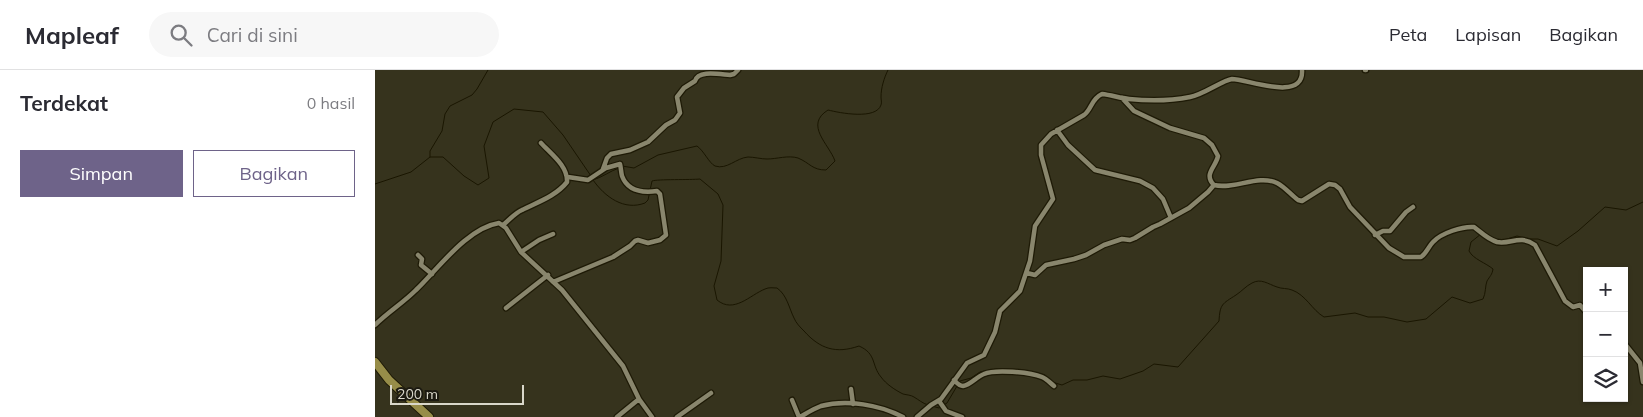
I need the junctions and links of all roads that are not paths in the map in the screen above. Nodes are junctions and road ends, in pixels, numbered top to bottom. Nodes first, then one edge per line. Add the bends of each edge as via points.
1 (738, 70) edge
2 (1302, 70) edge
3 (1122, 98) junction
4 (1057, 130) junction
5 (541, 143) dead end
6 (602, 171) junction
7 (568, 177) junction
8 (1214, 184) junction
9 (1413, 207) dead end
10 (1171, 218) junction
11 (503, 225) junction
12 (553, 234) dead end
13 (1375, 235) junction
14 (521, 252) junction
15 (418, 255) dead end
16 (1027, 273) junction
17 (432, 274) junction
18 (547, 275) junction
19 (553, 282) junction
20 (506, 308) dead end
21 (1586, 312) edge
22 (375, 325) edge
23 (1628, 348) edge
24 (375, 362) edge
25 (1643, 382) edge
26 (957, 383) junction
27 (1054, 386) dead end
28 (851, 389) dead end
29 (711, 393) dead end
30 (639, 400) junction
31 (792, 400) dead end
32 (940, 402) junction
33 (853, 404) junction
34 (429, 417) edge
35 (617, 417) edge
36 (652, 417) edge
37 (677, 417) edge
38 (799, 417) edge
39 (903, 417) edge
40 (917, 417) edge
41 (962, 417) edge

1 - 6 street via 730,75 700,72 695,82 677,97 680,113 675,120 642,145 611,154
2 - 3 street via 1297,83 1284,87 1231,80 1191,98
3 - 4 street via 1098,96 1087,113
3 - 8 street via 1134,111 1170,128 1204,138 1212,145 1218,156 1208,176
4 - 10 street via 1095,170 1141,181 1153,188 1163,199
4 - 16 street via 1041,145 1053,199 1035,226
5 - 7 street
6 - 7 street via 588,180
6 - 19 street via 620,166 623,178 637,192 657,191 660,194 665,237 648,243 635,241 613,257
7 - 11 street via 560,189 520,211
8 - 10 street via 1189,208
8 - 13 street via 1229,186 1271,181 1299,200 1329,184 1335,185
9 - 13 street via 1390,231
10 - 16 street via 1133,239 1122,239 1074,259 1046,265 1035,275
11 - 14 street
11 - 17 street via 493,224 478,231
12 - 14 street
13 - 21 street via 1393,252 1410,258 1424,256 1437,239 1469,226 1498,243 1520,240 1532,243 1567,302 1573,307 1580,305
14 - 18 street
15 - 17 street via 422,259 421,265
16 - 26 street via 1020,291 1000,311 984,355 967,363
17 - 22 street
18 - 19 street
18 - 20 street
19 - 30 street via 623,366
23 - 25 street via 1640,363
24 - 34 main road via 389,380
26 - 27 street via 969,384 983,374 1002,371 1037,375
26 - 32 street
28 - 33 street
29 - 37 street
30 - 35 street
30 - 36 street
31 - 38 street
32 - 40 street
32 - 41 street via 946,411
33 - 38 street via 826,405
33 - 39 street via 889,410

